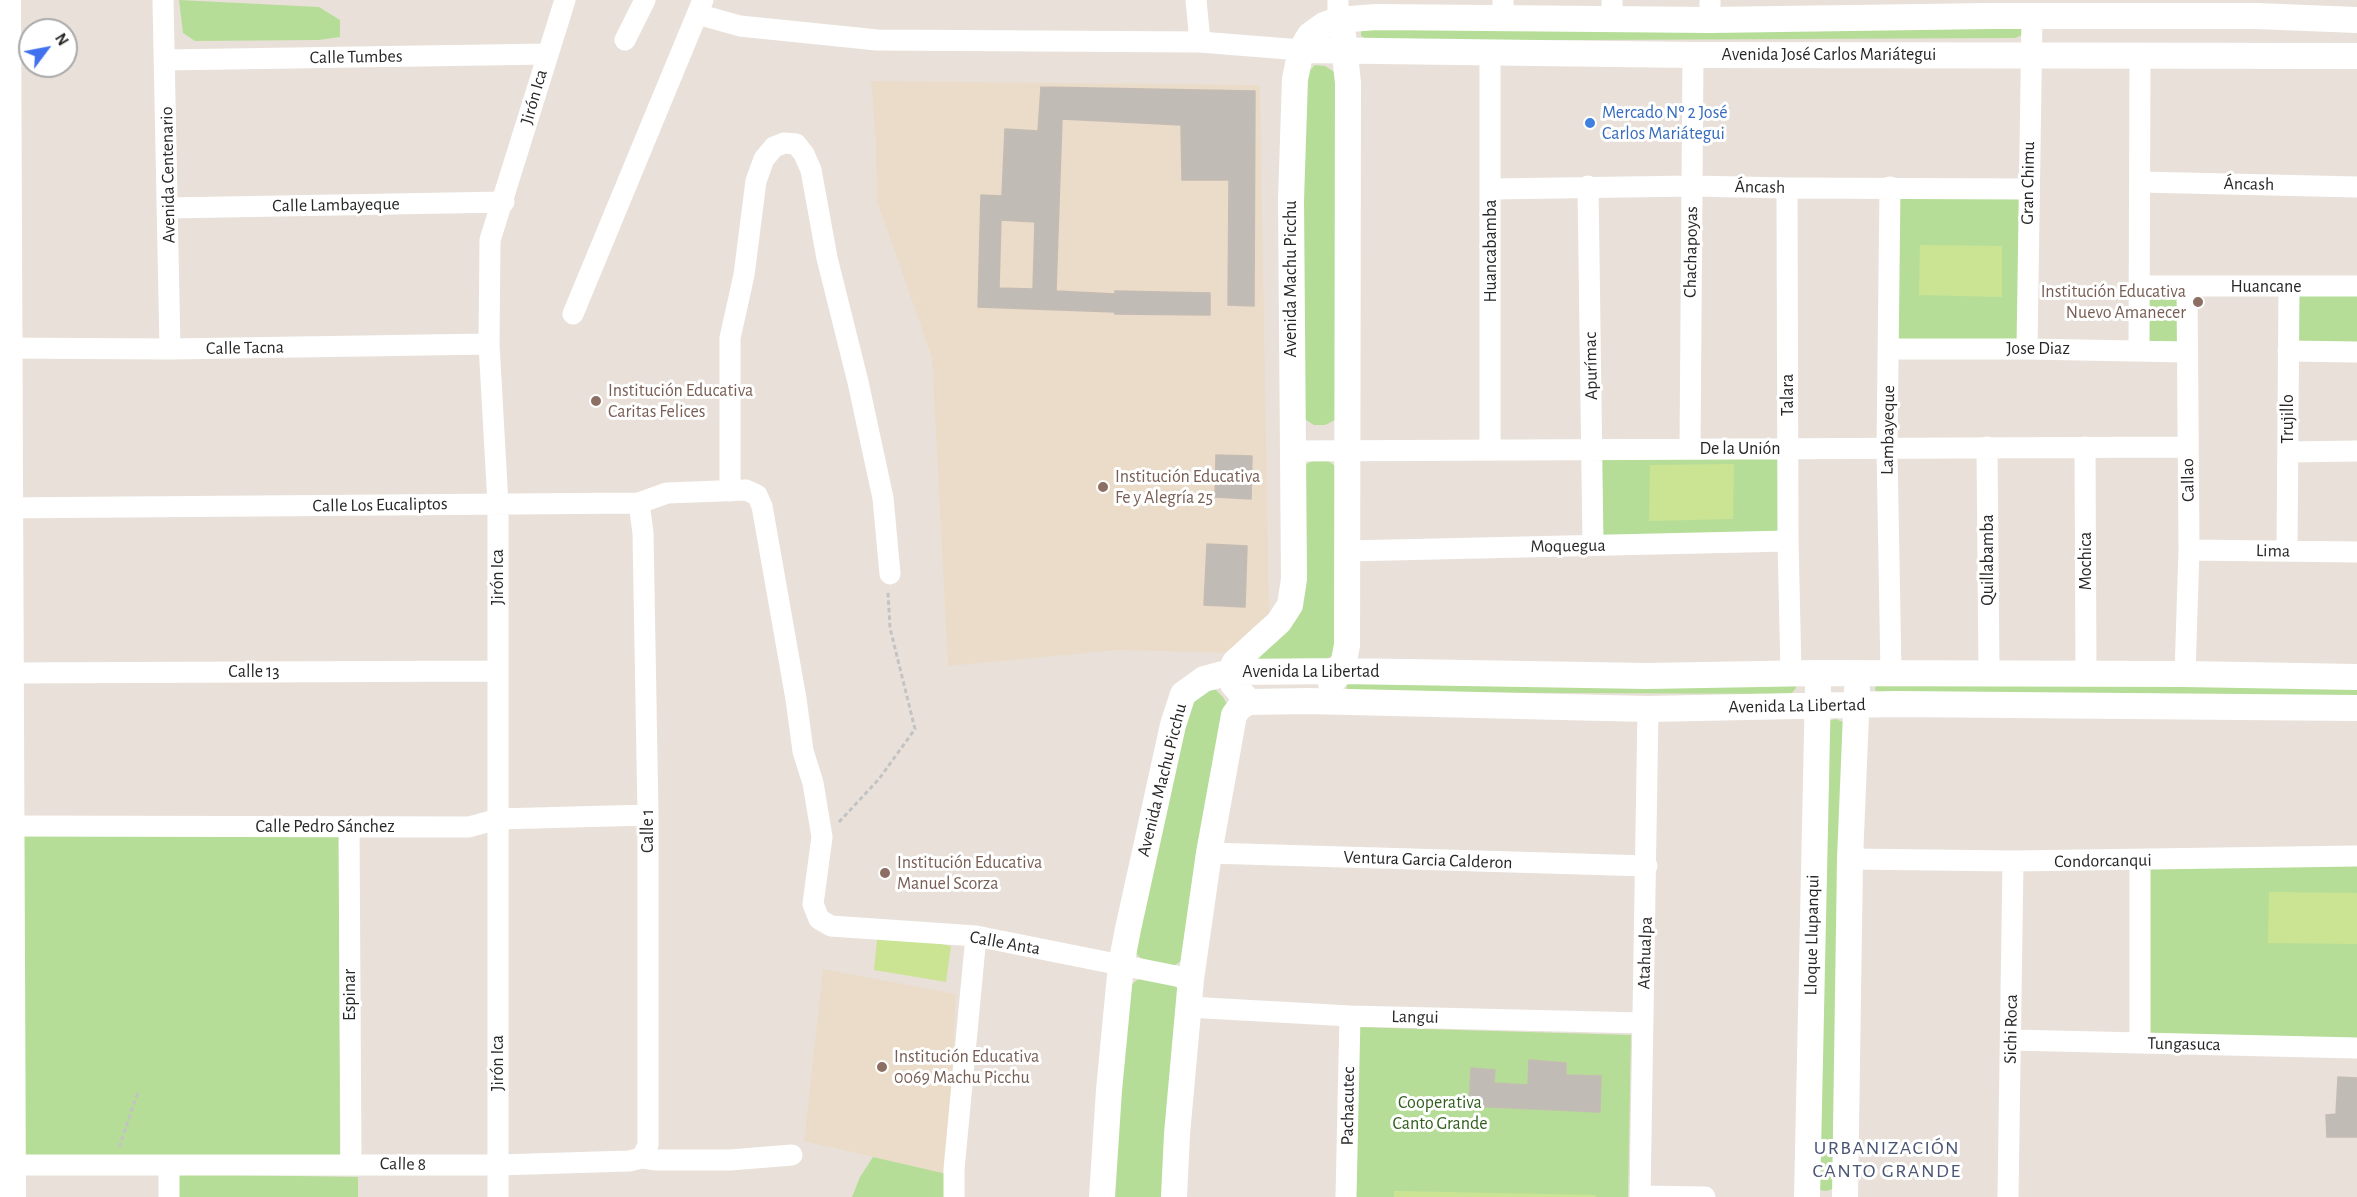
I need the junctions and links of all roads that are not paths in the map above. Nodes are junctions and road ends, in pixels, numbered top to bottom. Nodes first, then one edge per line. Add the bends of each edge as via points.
1 (8, 0) edge
2 (163, 0) edge
3 (565, 0) edge
4 (645, 0) edge
5 (1196, 0) edge
6 (700, 7) edge
7 (1376, 8) edge
8 (1990, 8) edge
9 (2255, 8) edge
10 (1893, 9) edge
11 (1338, 10) edge
12 (1503, 10) edge
13 (1612, 10) edge
14 (1710, 10) edge
15 (2031, 16) junction
16 (1563, 19) junction
17 (2357, 20) edge
18 (625, 40) dead end
19 (1200, 42) junction
20 (1301, 50) junction
21 (1346, 51) junction
22 (1490, 52) junction
23 (1563, 53) junction
24 (547, 54) junction
25 (1693, 55) junction
26 (2030, 56) junction
27 (2140, 56) junction
28 (2357, 56) edge
29 (166, 60) junction
30 (2141, 182) junction
31 (1588, 186) junction
32 (1692, 186) junction
33 (1890, 187) junction
34 (2357, 187) edge
35 (1787, 188) junction
36 (1492, 189) junction
37 (2028, 189) junction
38 (504, 202) junction
39 (168, 208) junction
40 (2139, 286) junction
41 (2357, 286) edge
42 (2187, 287) junction
43 (2289, 288) junction
44 (573, 314) dead end
45 (489, 344) junction
46 (5, 348) edge
47 (170, 349) junction
48 (2027, 349) junction
49 (1889, 350) junction
50 (2139, 351) junction
51 (2288, 351) junction
52 (2187, 352) junction
53 (2357, 352) edge
54 (1987, 447) junction
55 (2085, 447) junction
56 (2188, 447) junction
57 (1788, 448) junction
58 (1690, 449) junction
59 (1490, 450) junction
60 (1887, 450) junction
61 (1292, 451) junction
62 (1347, 451) junction
63 (1592, 451) junction
64 (2288, 452) junction
65 (2357, 452) edge
66 (730, 491) junction
67 (639, 502) junction
68 (498, 504) junction
69 (5, 508) edge
70 (1788, 541) junction
71 (1593, 545) junction
72 (2189, 550) junction
73 (1347, 551) junction
74 (2287, 551) junction
75 (2357, 552) edge
76 (890, 574) road end
77 (498, 671) junction
78 (1342, 671) junction
79 (1230, 672) junction
80 (1791, 673) junction
81 (1818, 673) junction
82 (1858, 673) junction
83 (1891, 673) junction
84 (11, 674) junction
85 (1989, 674) junction
86 (2185, 674) junction
87 (2086, 675) junction
88 (2357, 677) edge
89 (1306, 701) junction
90 (1249, 702) junction
91 (1818, 705) junction
92 (1857, 705) junction
93 (2357, 708) edge
94 (1648, 709) junction
95 (648, 815) junction
96 (498, 819) junction
97 (6, 826) edge
98 (349, 828) junction
99 (1209, 853) junction
100 (2357, 856) edge
101 (1850, 859) junction
102 (2140, 860) junction
103 (2013, 861) junction
104 (1647, 866) junction
105 (819, 919) joint
106 (976, 936) junction
107 (1121, 965) junction
108 (1191, 979) junction
109 (1188, 1007) junction
110 (1350, 1016) junction
111 (1643, 1023) junction
112 (2011, 1040) junction
113 (2140, 1043) junction
114 (2357, 1048) edge
115 (792, 1155) dead end
116 (642, 1158) junction
117 (351, 1163) junction
118 (13, 1165) junction
119 (169, 1165) junction
120 (498, 1165) junction
121 (1640, 1196) edge
122 (13, 1197) edge
123 (169, 1197) edge
124 (498, 1197) edge
125 (954, 1197) edge
126 (1102, 1197) edge
127 (1174, 1197) edge
128 (1346, 1197) edge
129 (1705, 1197) edge
130 (1807, 1197) edge
131 (1845, 1197) edge
132 (2008, 1197) edge

1 - 46 street
2 - 29 street, Avenida Centenario
3 - 24 street, Jirón Ica
4 - 18 street
5 - 19 street
6 - 19 street via 740,26 877,40
6 - 44 street
7 - 11 street, Avenida José Carlos Mariátegui
7 - 12 street, Avenida José Carlos Mariátegui
8 - 10 street, Avenida José Carlos Mariátegui
8 - 15 street, Avenida José Carlos Mariátegui
9 - 15 street, Avenida José Carlos Mariátegui
9 - 17 street, Avenida José Carlos Mariátegui
10 - 14 street, Avenida José Carlos Mariátegui
11 - 20 street, Avenida Machu Picchu via 1310,35
11 - 21 street
12 - 16 street, Avenida José Carlos Mariátegui
13 - 14 street, Avenida José Carlos Mariátegui
13 - 16 street, Avenida José Carlos Mariátegui
15 - 26 street, Gran Chimu
16 - 23 street
19 - 20 street
20 - 21 street, Avenida José Carlos Mariátegui
20 - 61 street, Avenida Machu Picchu via 1294,79 1291,200
21 - 22 street, Avenida José Carlos Mariátegui
21 - 62 street
22 - 23 street, Avenida José Carlos Mariátegui
22 - 36 street, Huancabamba
23 - 25 street, Avenida José Carlos Mariátegui
24 - 29 street, Calle Tumbes
24 - 38 street, Jirón Ica
25 - 26 street, Avenida José Carlos Mariátegui
25 - 32 street, Chachapoyas
26 - 27 street, Avenida José Carlos Mariátegui
26 - 37 street, Gran Chimu
27 - 28 street, Avenida José Carlos Mariátegui
27 - 30 street
29 - 39 street, Avenida Centenario
30 - 34 street, Áncash
30 - 40 street
31 - 32 street, Áncash
31 - 36 street, Áncash
31 - 63 street, Apurímac
32 - 35 street, Áncash
32 - 58 street, Chachapoyas
33 - 35 street, Áncash
33 - 37 street, Áncash
33 - 49 street, Lambayeque
35 - 57 street, Talara
36 - 59 street, Huancabamba
37 - 48 street, Gran Chimu
38 - 39 street, Calle Lambayeque
38 - 45 street, Jirón Ica via 490,240
39 - 47 street, Avenida Centenario
40 - 42 street, Huancane
40 - 50 street
41 - 43 street, Huancane
42 - 43 street, Huancane
42 - 52 street, Callao
43 - 51 street, Trujillo
45 - 47 street, Calle Tacna
45 - 68 street, Jirón Ica
46 - 47 street, Calle Tacna
46 - 69 street
48 - 49 street, Jose Diaz
48 - 50 street, Jose Diaz
49 - 60 street, Lambayeque
50 - 52 street, Jose Diaz
51 - 53 street
51 - 64 street, Trujillo
52 - 56 street, Callao
54 - 55 street, De la Unión
54 - 60 street, De la Unión
54 - 85 street, Quillabamba
55 - 56 street, De la Unión
55 - 87 street, Mochica
56 - 72 street, Callao
57 - 58 street, De la Unión
57 - 60 street, De la Unión
57 - 70 street, Talara
58 - 63 street, De la Unión
59 - 62 street, De la Unión
59 - 63 street, De la Unión
60 - 83 street, Lambayeque
61 - 62 street, De la Unión
61 - 79 street, Avenida Machu Picchu via 1294,572 1290,605 1279,622 1235,662
62 - 73 street
63 - 71 street, Apurímac
64 - 65 street
64 - 74 street, Trujillo
66 - 67 street, Calle Los Eucaliptos via 667,493
66 - 76 street via 730,338 744,275 756,181 764,159 774,147 796,144 811,170 827,258 881,487
66 - 105 street, Calle Los Eucaliptos via 746,490 757,495 762,506 803,751 822,837 813,904
67 - 68 street, Calle Los Eucaliptos
67 - 95 street, Calle 1 via 643,533
68 - 69 street, Calle Los Eucaliptos
68 - 77 street, Jirón Ica
69 - 84 street
70 - 71 street, Moquegua
70 - 80 street, Talara
71 - 73 street, Moquegua
72 - 74 street, Lima
72 - 86 street, Callao
73 - 78 street via 1347,645
74 - 75 street, Lima
77 - 84 street, Calle 13
77 - 96 street, Jirón Ica
78 - 79 street, Avenida La Libertad
78 - 80 street, Avenida La Libertad via 1647,676
78 - 89 street
79 - 90 street, Avenida La Libertad via 1233,684
79 - 107 street, Avenida Machu Picchu via 1204,679 1183,694 1178,707
80 - 81 street, Avenida La Libertad
81 - 82 street, Avenida La Libertad
81 - 91 street, Lloque Llupanqui
82 - 83 street, Avenida La Libertad
82 - 92 street, Lloque Llupanqui
83 - 85 street, Avenida La Libertad
84 - 97 street
85 - 87 street, Avenida La Libertad
86 - 87 street, Avenida La Libertad
86 - 88 street, Avenida La Libertad
89 - 90 street, Avenida La Libertad
89 - 94 street, Avenida La Libertad
90 - 99 street via 1234,714
91 - 92 street, Avenida La Libertad
91 - 94 street, Avenida La Libertad
91 - 130 street, Lloque Llupanqui
92 - 93 street, Avenida La Libertad
92 - 101 street, Lloque Llupanqui
94 - 104 street, Atahualpa
95 - 96 street, Calle Pedro Sánchez
95 - 116 street, Calle 1 via 648,1144
96 - 98 street, Calle Pedro Sánchez via 469,827
96 - 120 street, Jirón Ica
97 - 98 street, Calle Pedro Sánchez
97 - 118 street
98 - 117 street, Espinar
99 - 104 street, Ventura Garcia Calderon
99 - 108 street
100 - 102 street, Condorcanqui
101 - 103 street, Condorcanqui
101 - 131 street, Lloque Llupanqui
102 - 103 street, Condorcanqui
102 - 113 street
103 - 112 street, Sichi Roca
104 - 111 street, Atahualpa
105 - 106 street, Calle Anta via 831,926
106 - 107 street, Calle Anta
106 - 125 street
107 - 108 street, Calle Anta
107 - 126 street, Avenida Machu Picchu
108 - 109 street
109 - 110 street, Langui
109 - 127 street
110 - 111 street, Langui
110 - 128 street, Pachacutec
111 - 121 street, Atahualpa
112 - 113 street, Tungasuca
112 - 132 street, Sichi Roca
113 - 114 street, Tungasuca
115 - 116 street, Calle 8 via 730,1160
116 - 120 street, Calle 8
117 - 119 street, Calle 8
117 - 120 street, Calle 8
118 - 119 street, Calle 8
118 - 122 street
119 - 123 street
120 - 124 street, Jirón Ica
121 - 129 street

